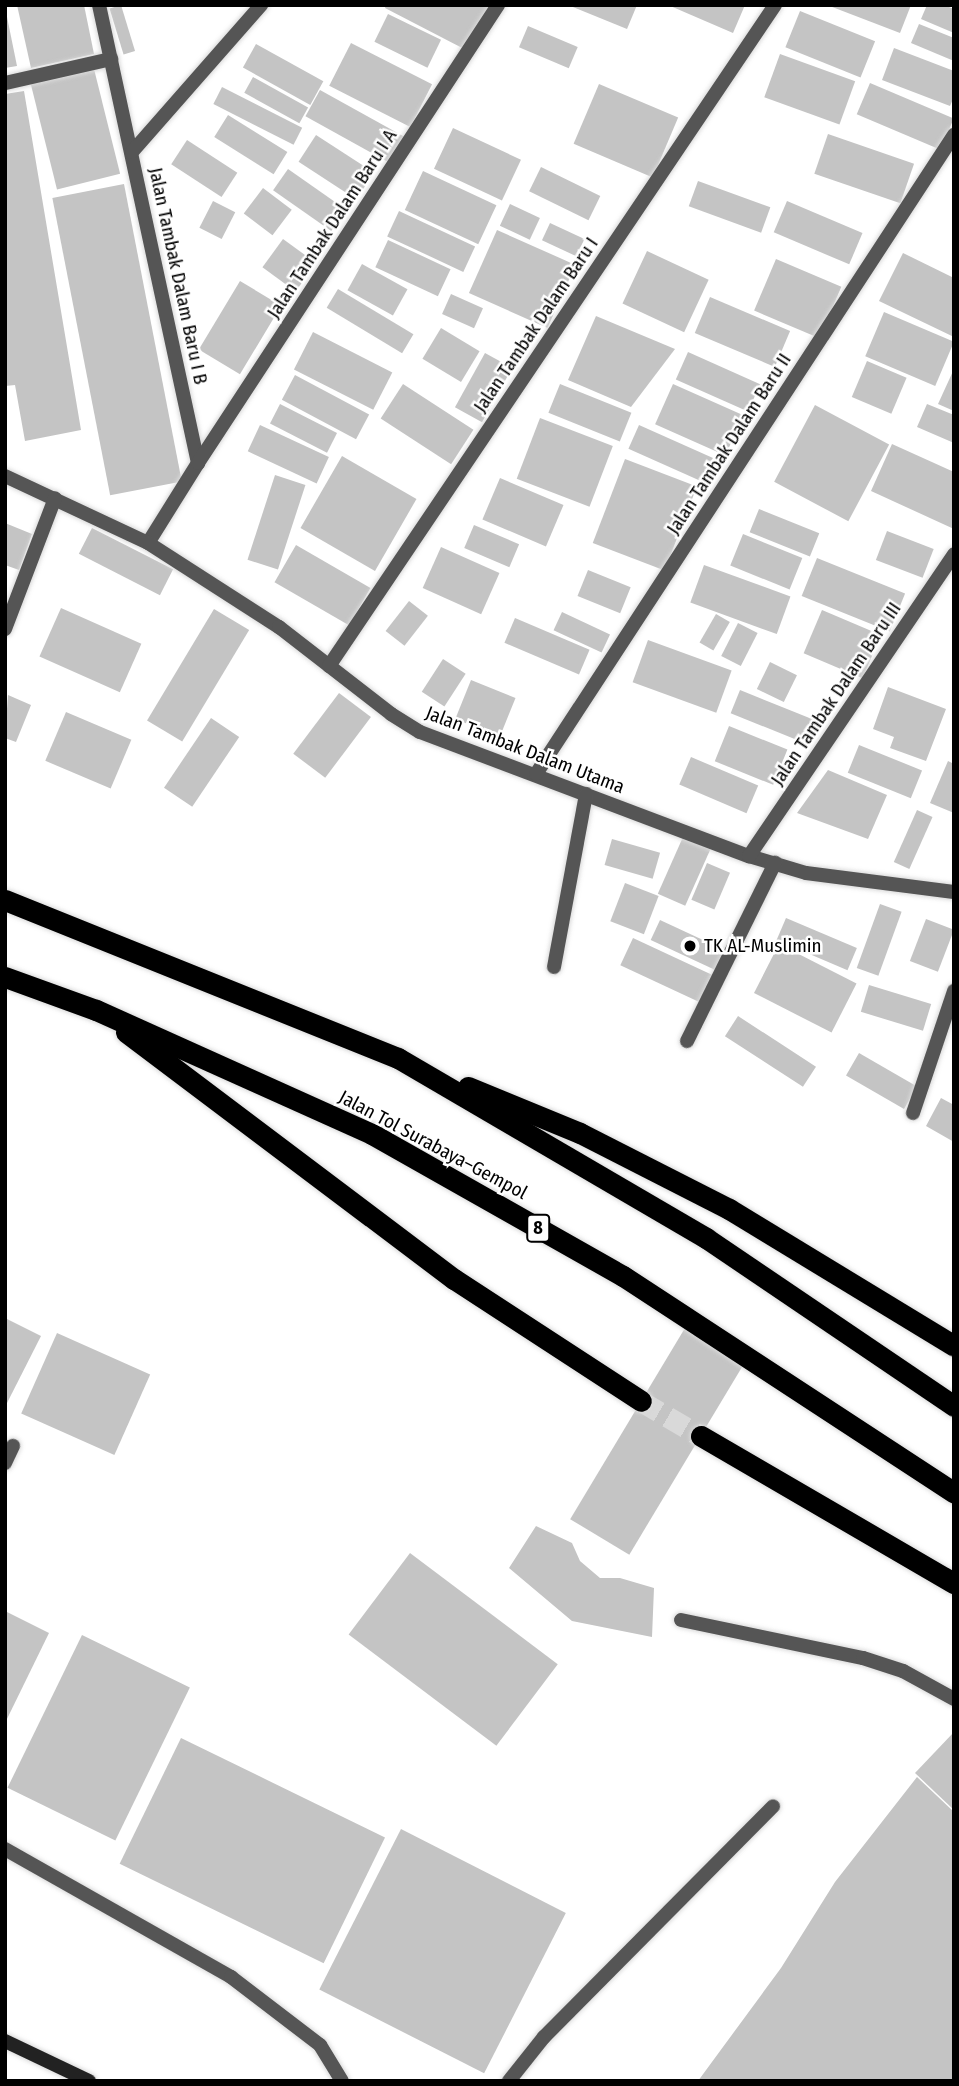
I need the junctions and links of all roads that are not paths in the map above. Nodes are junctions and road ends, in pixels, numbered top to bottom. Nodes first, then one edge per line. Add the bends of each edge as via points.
1 (99, 5) edge
2 (261, 5) edge
3 (498, 5) edge
4 (775, 5) edge
5 (111, 60) junction
6 (5, 83) edge
7 (954, 135) edge
8 (132, 152) junction
9 (198, 463) junction
10 (5, 476) edge
11 (55, 498) junction
12 (148, 543) junction
13 (954, 554) edge
14 (5, 629) edge
15 (329, 666) junction
16 (537, 774) junction
17 (586, 794) junction
18 (749, 856) junction
19 (775, 863) junction
20 (954, 892) edge
21 (5, 900) edge
22 (554, 967) dead end
23 (5, 977) edge
24 (954, 991) edge
25 (96, 1010) junction
26 (687, 1041) dead end
27 (398, 1058) junction
28 (913, 1114) dead end
29 (954, 1346) edge
30 (641, 1401) tunnel mouth
31 (954, 1406) edge
32 (701, 1436) tunnel mouth
33 (13, 1446) dead end
34 (5, 1463) edge
35 (954, 1493) edge
36 (954, 1583) edge
37 (681, 1620) dead end
38 (954, 1699) edge
39 (773, 1806) dead end
40 (5, 1849) edge
41 (5, 2041) edge
42 (89, 2081) edge
43 (342, 2081) edge
44 (509, 2081) edge

1 - 5 street, Jalan Tambak Dalam Baru I B
2 - 8 street
3 - 9 street, Jalan Tambak Dalam Baru I A
4 - 15 street, Jalan Tambak Dalam Baru I
5 - 6 street
5 - 8 street, Jalan Tambak Dalam Baru I B
7 - 16 street, Jalan Tambak Dalam Baru II
8 - 9 street, Jalan Tambak Dalam Baru I B
9 - 12 street
10 - 11 street, Jalan Tambak Dalam Utama
11 - 12 street, Jalan Tambak Dalam Utama
11 - 14 street
12 - 15 street, Jalan Tambak Dalam Utama via 279,627
13 - 18 street, Jalan Tambak Dalam Baru III
15 - 16 street, Jalan Tambak Dalam Utama via 406,724
16 - 17 street, Jalan Tambak Dalam Utama
17 - 18 street, Jalan Tambak Dalam Utama
17 - 22 street
18 - 19 street, Jalan Tambak Dalam Utama
19 - 20 street, Jalan Tambak Dalam Utama via 806,873
19 - 26 street
21 - 27 highway
23 - 25 highway, Jalan Tol Surabaya–Gempol / 8
24 - 28 street
25 - 30 highway via 454,1279
25 - 35 highway, Jalan Tol Surabaya–Gempol / 8 via 372,1133 623,1276
27 - 29 highway via 580,1133 730,1209
27 - 31 highway via 706,1238
32 - 36 highway
33 - 34 street
37 - 38 street via 863,1658 903,1671
39 - 44 street via 544,2037
40 - 43 street via 230,1977 320,2045
41 - 42 main road

